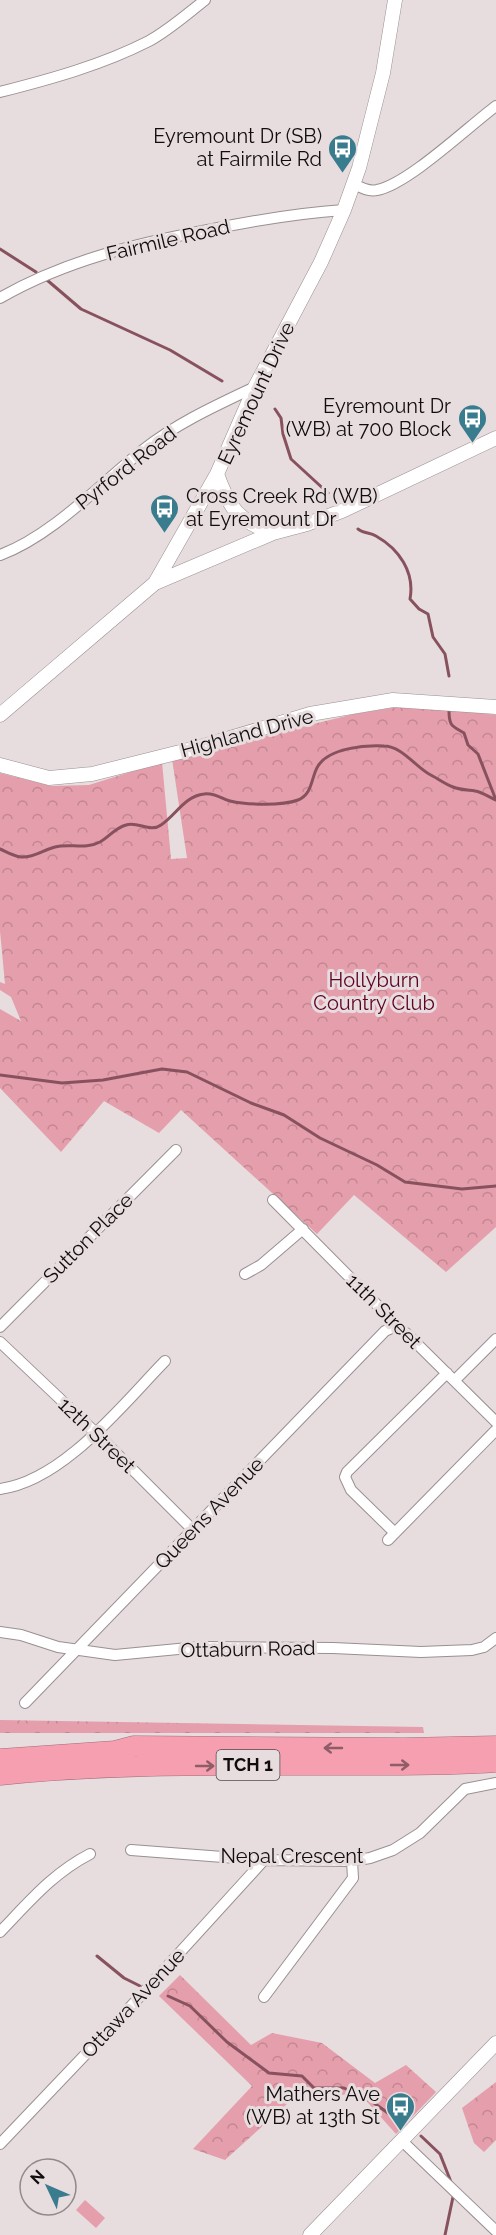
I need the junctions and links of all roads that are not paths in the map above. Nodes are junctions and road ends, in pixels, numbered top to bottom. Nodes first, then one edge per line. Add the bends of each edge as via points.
1 (205, 0) edge
2 (395, 0) edge
3 (0, 92) edge
4 (496, 106) edge
5 (354, 184) junction
6 (344, 210) junction
7 (0, 298) edge
8 (255, 387) junction
9 (496, 438) edge
10 (217, 474) junction
11 (273, 533) junction
12 (0, 555) edge
13 (155, 583) junction
14 (496, 707) edge
15 (0, 716) edge
16 (0, 765) edge
17 (176, 1150) dead end
18 (273, 1200) dead end
19 (303, 1229) junction
20 (245, 1274) dead end
21 (0, 1327) edge
22 (394, 1327) junction
23 (496, 1339) edge
24 (0, 1342) edge
25 (165, 1361) dead end
26 (451, 1376) junction
27 (496, 1422) edge
28 (496, 1430) edge
29 (96, 1433) junction
30 (0, 1490) edge
31 (193, 1530) junction
32 (0, 1632) edge
33 (496, 1638) edge
34 (78, 1650) junction
35 (24, 1703) dead end
36 (0, 1745) edge
37 (134, 1746) junction
38 (496, 1746) edge
39 (0, 1759) edge
40 (496, 1762) edge
41 (175, 1766) junction
42 (0, 1776) edge
43 (0, 1784) edge
44 (496, 1784) edge
45 (131, 1850) dead end
46 (90, 1854) dead end
47 (264, 1860) junction
48 (352, 1861) junction
49 (0, 1932) edge
50 (264, 1996) dead end
51 (496, 2043) edge
52 (401, 2140) junction
53 (0, 2144) edge
54 (496, 2231) edge
55 (310, 2235) edge

1 - 3 street via 150,40 105,61
2 - 5 street, Eyremount Drive via 383,73
4 - 5 street via 403,178 376,191
5 - 6 street, Eyremount Drive
6 - 7 street, Fairmile Road via 311,211 169,237 99,255
6 - 8 street, Eyremount Drive
8 - 10 street, Eyremount Drive
8 - 12 street, Pyrford Road via 145,448 42,532 16,550
9 - 11 street via 342,511
10 - 11 street, Eyremount Drive via 237,514
10 - 13 street
11 - 13 street
13 - 15 street
14 - 16 street, Highland Drive via 393,700 310,714 92,774 49,778
17 - 21 street, Sutton Place
18 - 19 street, 11th Street
19 - 20 street
19 - 22 street, 11th Street via 389,1317
22 - 26 street, 11th Street via 402,1329
22 - 31 street, Queens Avenue via 385,1331
23 - 26 street
24 - 29 street, 12th Street
25 - 29 street
26 - 27 street, 11th Street
26 - 28 street via 347,1472 345,1477 351,1490 392,1537
29 - 30 street via 45,1475
29 - 31 street, 12th Street
31 - 34 street, Queens Avenue
32 - 34 street, Ottaburn Road
33 - 34 street, Ottaburn Road via 472,1650 421,1652 199,1647 115,1655
34 - 35 street, Queens Avenue
36 - 37 highway
38 -> 37 highway, TCH 1
37 - 39 highway, TCH 1 via 115,1751
41 -> 40 highway, TCH 1
41 - 42 highway, TCH 1
41 - 43 highway
44 - 48 street, Nepal Crescent via 465,1789 420,1833 393,1850
45 - 47 street, Nepal Crescent
46 - 49 street via 54,1877
47 - 48 street, Nepal Crescent
47 - 53 street, Ottawa Avenue
48 - 50 street via 353,1878
51 - 52 street
52 - 54 street
52 - 55 street

